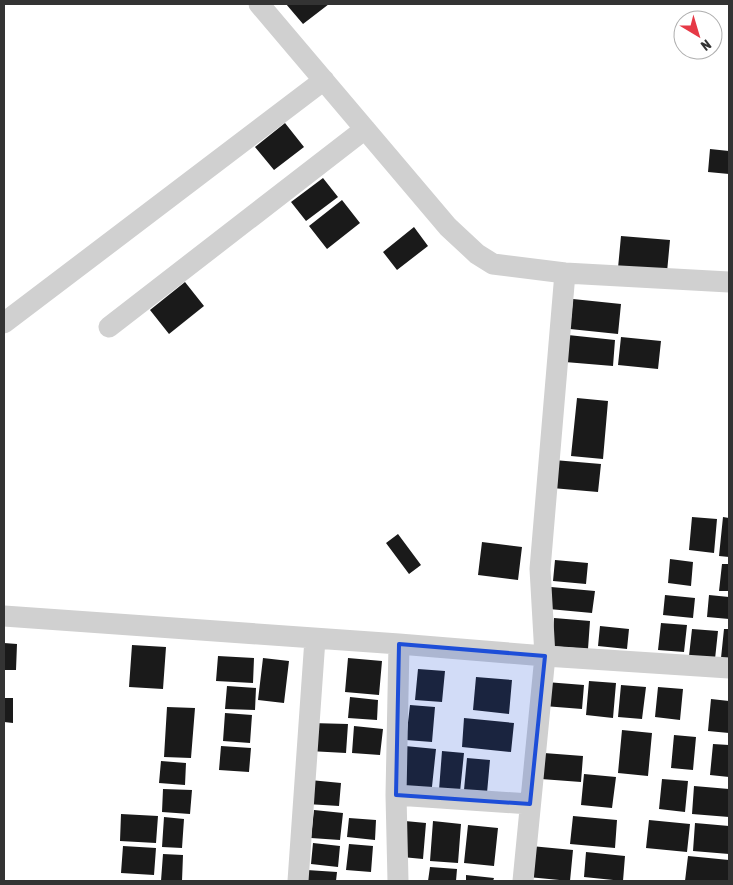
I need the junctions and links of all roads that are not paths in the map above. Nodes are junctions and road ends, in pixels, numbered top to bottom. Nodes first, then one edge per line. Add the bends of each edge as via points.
1 (258, 4) edge
2 (324, 80) junction
3 (365, 129) junction
4 (564, 273) junction
5 (729, 282) edge
6 (4, 323) edge
7 (109, 327) dead end
8 (4, 616) edge
9 (315, 639) junction
10 (399, 644) junction
11 (545, 656) junction
12 (729, 668) edge
13 (396, 795) junction
14 (530, 804) junction
15 (298, 881) edge
16 (398, 881) edge
17 (523, 881) edge

1 - 2 street
2 - 3 street
2 - 6 street
3 - 4 street via 448,227 477,254 493,264
3 - 7 street
4 - 5 street
4 - 11 street via 540,569
8 - 9 street
9 - 10 street
9 - 15 street
10 - 11 street
10 - 13 street
11 - 12 street
11 - 14 street
13 - 14 street
13 - 16 street
14 - 17 street

